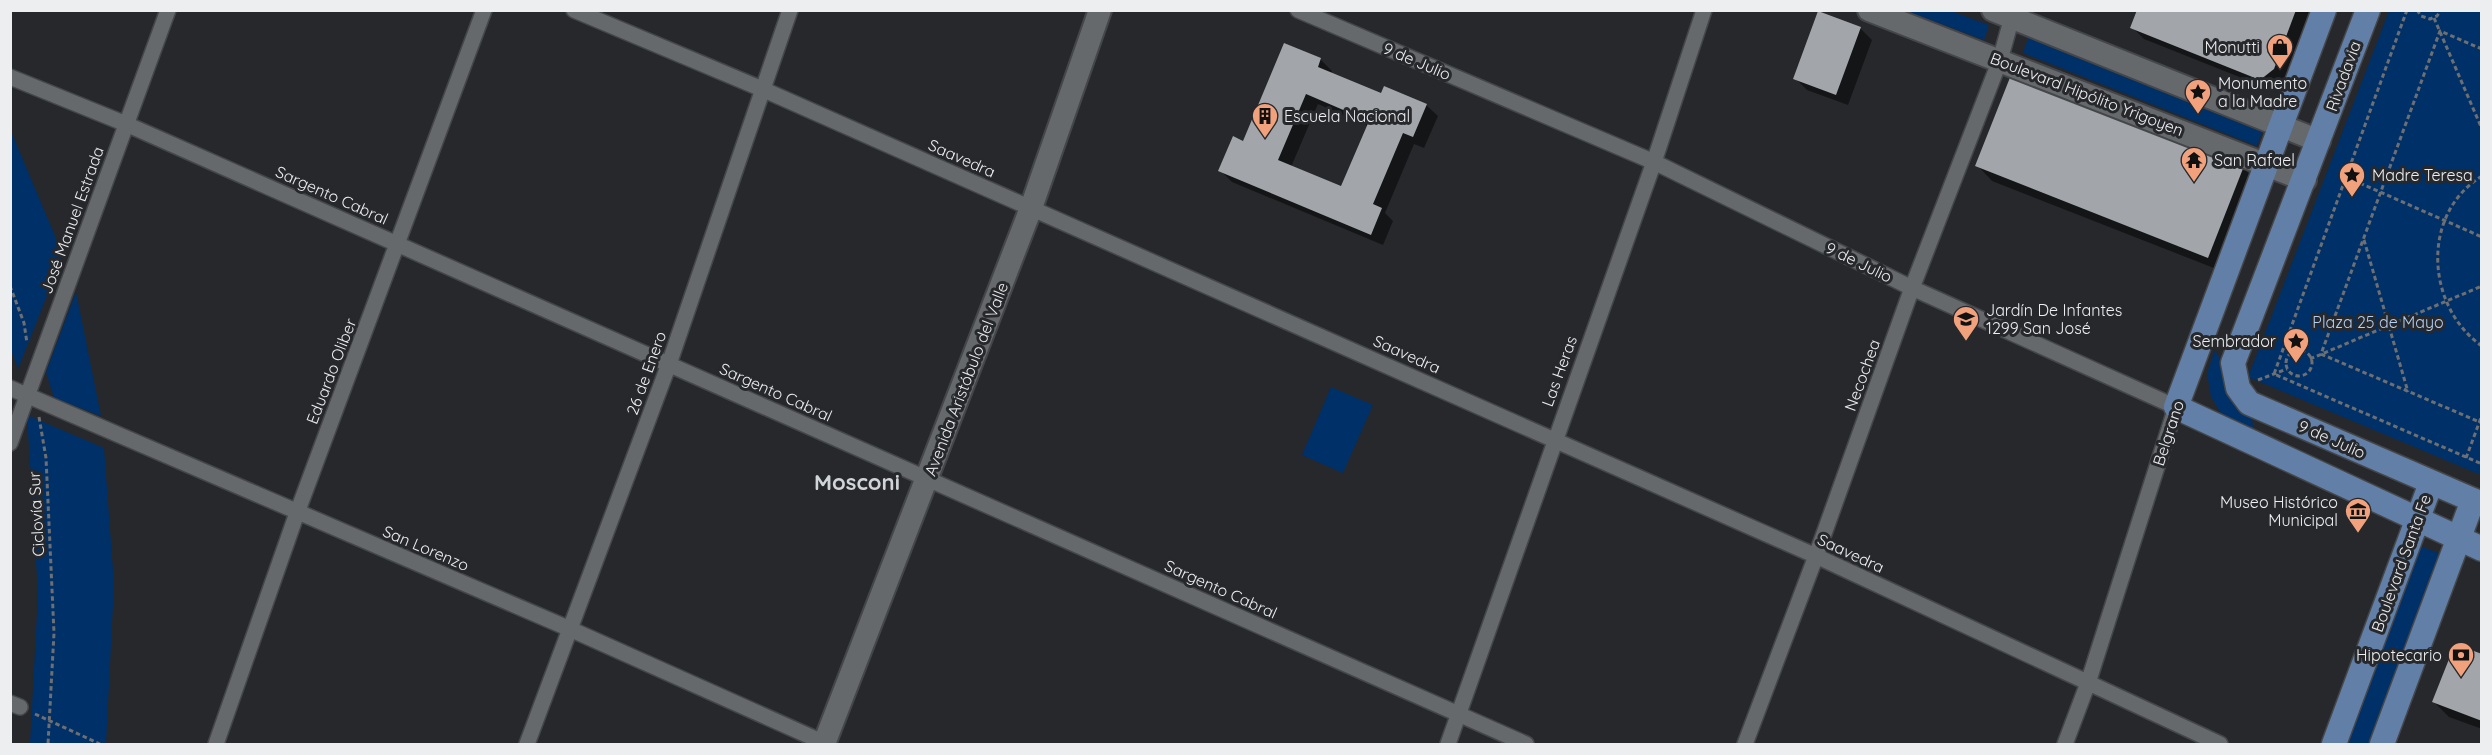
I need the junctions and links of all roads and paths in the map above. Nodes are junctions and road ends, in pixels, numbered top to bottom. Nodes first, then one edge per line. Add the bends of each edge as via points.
1 (168, 10) edge
2 (484, 10) edge
3 (574, 10) edge
4 (790, 10) edge
5 (1100, 10) edge
6 (1298, 10) edge
7 (1704, 10) edge
8 (1869, 10) edge
9 (2324, 10) edge
10 (2368, 10) edge
11 (2407, 10) edge
12 (2417, 10) edge
13 (2441, 10) edge
14 (2006, 13) edge
15 (2434, 18) junction
16 (2440, 31) junction
17 (2481, 49) edge
18 (2000, 60) junction
19 (10, 76) edge
20 (762, 89) junction
21 (126, 124) junction
22 (2280, 125) junction
23 (2481, 129) edge
24 (2319, 141) junction
25 (1654, 162) junction
26 (2267, 165) junction
27 (2481, 176) edge
28 (2346, 177) junction
29 (2305, 180) junction
30 (2380, 192) junction
31 (1031, 208) junction
32 (2446, 221) junction
33 (2481, 237) edge
34 (2363, 238) junction
35 (398, 244) junction
36 (10, 286) edge
37 (2481, 286) edge
38 (1912, 288) junction
39 (2445, 301) junction
40 (2389, 325) junction
41 (28, 346) dead end
42 (2481, 346) edge
43 (2321, 354) junction
44 (2310, 358) junction
45 (669, 364) junction
46 (10, 388) edge
47 (2408, 392) junction
48 (32, 398) junction
49 (2176, 407) junction
50 (2481, 414) edge
51 (2480, 422) edge
52 (1554, 439) junction
53 (10, 443) edge
54 (2466, 458) junction
55 (2481, 464) edge
56 (928, 479) junction
57 (2431, 483) junction
58 (2477, 502) edge
59 (297, 513) junction
60 (2417, 520) junction
61 (2458, 539) junction
62 (2481, 549) edge
63 (1816, 556) junction
64 (570, 629) junction
65 (2088, 683) junction
66 (15, 705) edge
67 (1459, 715) junction
68 (50, 721) junction
69 (48, 744) edge
70 (100, 744) edge
71 (216, 744) edge
72 (527, 744) edge
73 (825, 744) edge
74 (1448, 744) edge
75 (1526, 744) edge
76 (1745, 744) edge
77 (2065, 744) edge
78 (2220, 744) edge
79 (2334, 744) edge
80 (2382, 744) edge

1 - 21 street, José Manuel Estrada
2 - 35 street, Eduardo Oliber
3 - 20 street, Saavedra
4 - 20 street, 26 de Enero
5 - 31 main road, Avenida Aristóbulo del Valle
6 - 25 street, 9 de Julio
7 - 25 street, Las Heras
8 - 18 main road, Boulevard Hipólito Yrigoyen
9 - 22 main road
10 - 24 main road, Rivadavia
11 - 28 path
12 - 15 path via 2425,18
13 - 15 path
14 - 18 street, Necochea
14 - 22 main road
15 - 16 path
16 - 17 path
16 - 23 path
16 - 30 path
18 - 26 main road, Boulevard Hipólito Yrigoyen
18 - 38 street, Necochea
19 - 21 street, Sargento Cabral
20 - 31 street, Saavedra
20 - 45 street, 26 de Enero
21 - 35 street, Sargento Cabral
21 - 48 street, José Manuel Estrada
22 - 24 main road
22 - 26 main road, Belgrano
24 - 29 main road
25 - 38 street, 9 de Julio
25 - 52 street, Las Heras
26 - 29 main road, Boulevard Hipólito Yrigoyen
26 - 49 main road, Belgrano
27 - 32 path via 2451,208
28 - 30 path
28 - 54 path via 2274,374
29 - 57 main road, 9 de Julio via 2233,363 2238,388 2249,403
30 - 32 path
30 - 34 path
31 - 52 street, Saavedra
31 - 56 main road, Avenida Aristóbulo del Valle
32 - 33 path
32 - 39 path via 2439,240 2437,274
34 - 40 path
34 - 43 path
35 - 45 street, Sargento Cabral
35 - 59 street, Eduardo Oliber
36 - 41 path
37 - 39 path
38 - 49 street, 9 de Julio
38 - 63 street, Necochea
39 - 40 path
39 - 42 path via 2467,336
40 - 43 path
40 - 47 path
43 - 44 path
43 - 47 path
44 - 44 path via 2311,366 2303,375 2287,369 2287,357 2293,351 2301,350
45 - 56 street, Sargento Cabral
45 - 64 street, 26 de Enero
46 - 48 street, San Lorenzo
47 - 51 path
48 - 53 street, José Manuel Estrada
48 - 59 street, San Lorenzo
48 - 68 path, Ciclovía Sur via 46,458 54,633
49 - 60 main road, 9 de Julio
49 - 65 street, Belgrano
50 - 51 path
51 - 54 path
52 - 63 street, Saavedra
52 - 67 street, Las Heras
54 - 55 path
56 - 67 street, Sargento Cabral
56 - 73 main road, Avenida Aristóbulo del Valle
57 - 58 main road, 9 de Julio
57 - 60 main road, Boulevard Santa Fe
58 - 61 main road
59 - 64 street, San Lorenzo
59 - 71 street, Eduardo Oliber
60 - 61 main road, 9 de Julio
60 - 79 main road, Boulevard Santa Fe
61 - 62 main road, 9 de Julio
61 - 80 main road
63 - 65 street, Saavedra
63 - 76 street, Necochea
64 - 72 street, 26 de Enero
64 - 73 street, San Lorenzo
65 - 77 street, Belgrano
65 - 78 street, Saavedra
66 - 68 path
67 - 74 street, Las Heras
67 - 75 street, Sargento Cabral
68 - 69 path, Ciclovía Sur
68 - 70 path

